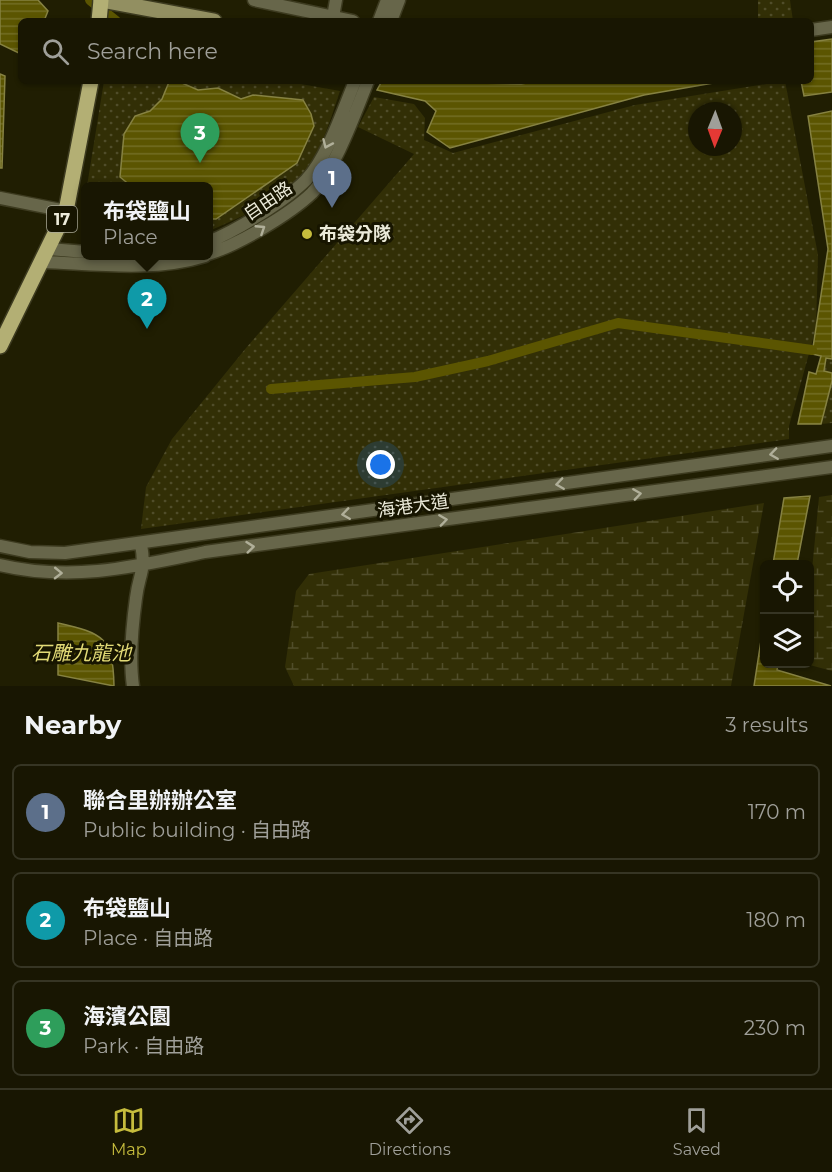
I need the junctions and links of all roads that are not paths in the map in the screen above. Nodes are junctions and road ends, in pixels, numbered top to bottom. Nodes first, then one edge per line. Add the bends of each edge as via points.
1 (101, 0) edge
2 (336, 0) edge
3 (387, 0) edge
4 (399, 0) edge
5 (254, 1) edge
6 (99, 18) edge
7 (198, 18) edge
8 (338, 18) edge
9 (343, 18) edge
10 (380, 18) edge
11 (392, 18) edge
12 (832, 27) edge
13 (814, 30) edge
14 (90, 84) edge
15 (356, 89) edge
16 (0, 198) edge
17 (66, 211) junction
18 (213, 240) edge
19 (81, 252) edge
20 (213, 253) edge
21 (46, 255) junction
22 (81, 259) edge
23 (91, 260) edge
24 (191, 260) edge
25 (0, 346) edge
26 (832, 446) edge
27 (832, 466) edge
28 (141, 544) junction
29 (0, 546) edge
30 (0, 565) edge
31 (145, 565) junction
32 (133, 686) edge

1 - 6 main road
1 - 7 street
2 - 9 street
3 - 10 street
4 - 11 street
5 - 8 street
12 - 13 street
14 - 17 main road, 17
15 -> 18 street, 自由路 via 306,179 229,233
20 -> 15 street, 自由路 via 259,230 312,192 337,155
16 - 17 street
17 - 21 main road, 17
19 - 21 street
21 - 22 street, 自由路
21 - 25 main road, 17
23 - 24 street, 自由路 via 136,265
26 -> 28 street, 海港大道
31 -> 27 street, 海港大道 via 205,552
28 - 29 street, 海港大道 via 56,554
28 - 31 street
30 -> 31 street, 海港大道 via 56,574 106,573
31 - 32 street via 136,596 130,668

